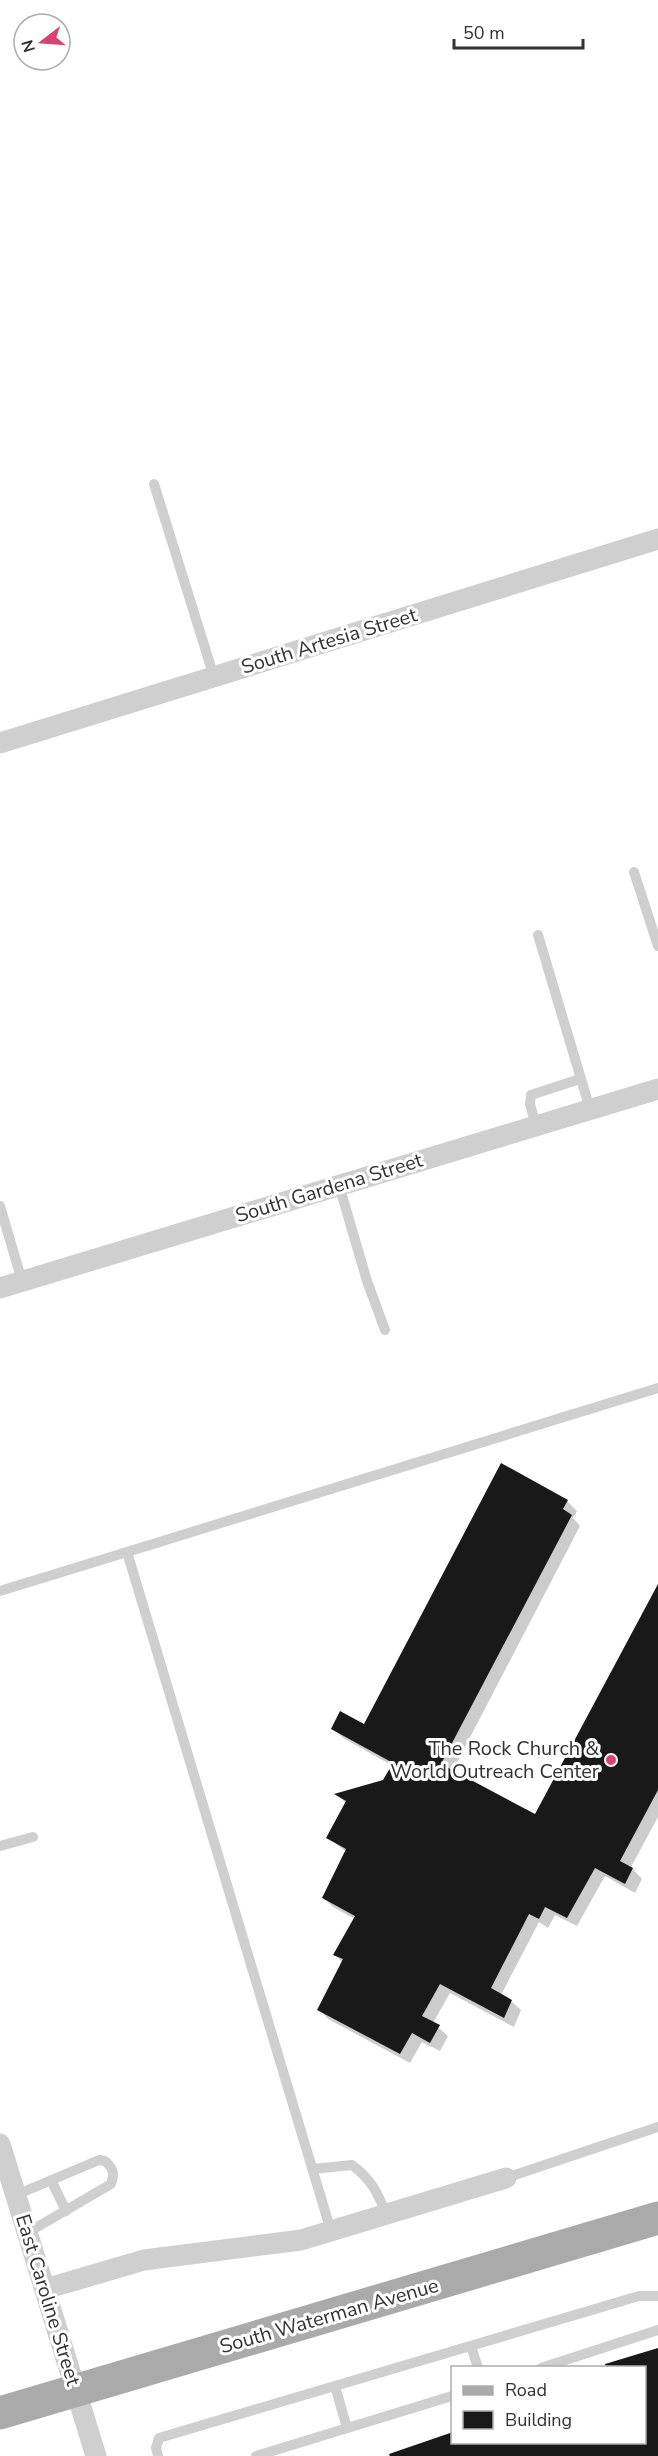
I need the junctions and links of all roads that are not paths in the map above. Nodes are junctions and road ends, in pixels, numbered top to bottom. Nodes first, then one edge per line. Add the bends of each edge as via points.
1 (154, 484) dead end
2 (658, 539) edge
3 (214, 676) junction
4 (0, 743) edge
5 (634, 872) dead end
6 (538, 936) dead end
7 (658, 946) edge
8 (580, 1079) junction
9 (658, 1089) edge
10 (590, 1109) junction
11 (536, 1126) junction
12 (339, 1185) junction
13 (0, 1206) edge
14 (22, 1281) junction
15 (0, 1288) edge
16 (385, 1330) dead end
17 (658, 1388) edge
18 (126, 1552) junction
19 (0, 1591) edge
20 (33, 1837) dead end
21 (0, 1846) edge
22 (658, 2127) edge
23 (0, 2144) edge
24 (313, 2169) junction
25 (506, 2178) joint
26 (51, 2180) junction
27 (16, 2195) junction
28 (66, 2211) junction
29 (386, 2214) junction
30 (658, 2218) edge
31 (331, 2231) junction
32 (27, 2233) junction
33 (45, 2289) junction
34 (658, 2296) edge
35 (658, 2330) edge
36 (471, 2346) junction
37 (478, 2366) edge
38 (544, 2366) edge
39 (335, 2386) junction
40 (76, 2390) junction
41 (451, 2397) edge
42 (0, 2413) edge
43 (347, 2428) junction
44 (96, 2456) edge
45 (158, 2456) edge
46 (256, 2456) edge

1 - 3 lane
2 - 3 street, South Artesia Street
3 - 4 street, South Artesia Street
5 - 7 lane
6 - 8 lane
8 - 10 lane
8 - 11 lane via 531,1095
9 - 10 street, South Gardena Street
10 - 11 street, South Gardena Street
11 - 12 street, South Gardena Street
12 - 14 street, South Gardena Street
12 - 16 lane
13 - 14 lane
14 - 15 street, South Gardena Street
17 - 18 lane
18 - 19 lane
18 - 24 lane
20 - 21 lane
22 - 25 lane
23 - 27 street, East Caroline Street
24 - 29 lane via 352,2165 366,2175
24 - 31 lane
25 - 29 street
26 - 27 lane
26 - 28 lane
26 - 28 lane via 99,2160 105,2161 114,2173 111,2184
27 - 32 street, East Caroline Street
28 - 32 lane
29 - 31 street
30 - 40 main road, South Waterman Avenue
31 - 33 street via 301,2240 144,2260
32 - 33 street, East Caroline Street
33 - 40 street, East Caroline Street
34 - 36 lane via 639,2296
35 - 38 lane
36 - 37 lane
36 - 39 lane
39 - 43 lane
39 - 45 lane via 159,2438
40 - 42 main road, South Waterman Avenue
40 - 44 street, East Caroline Street
41 - 43 lane
43 - 46 lane

